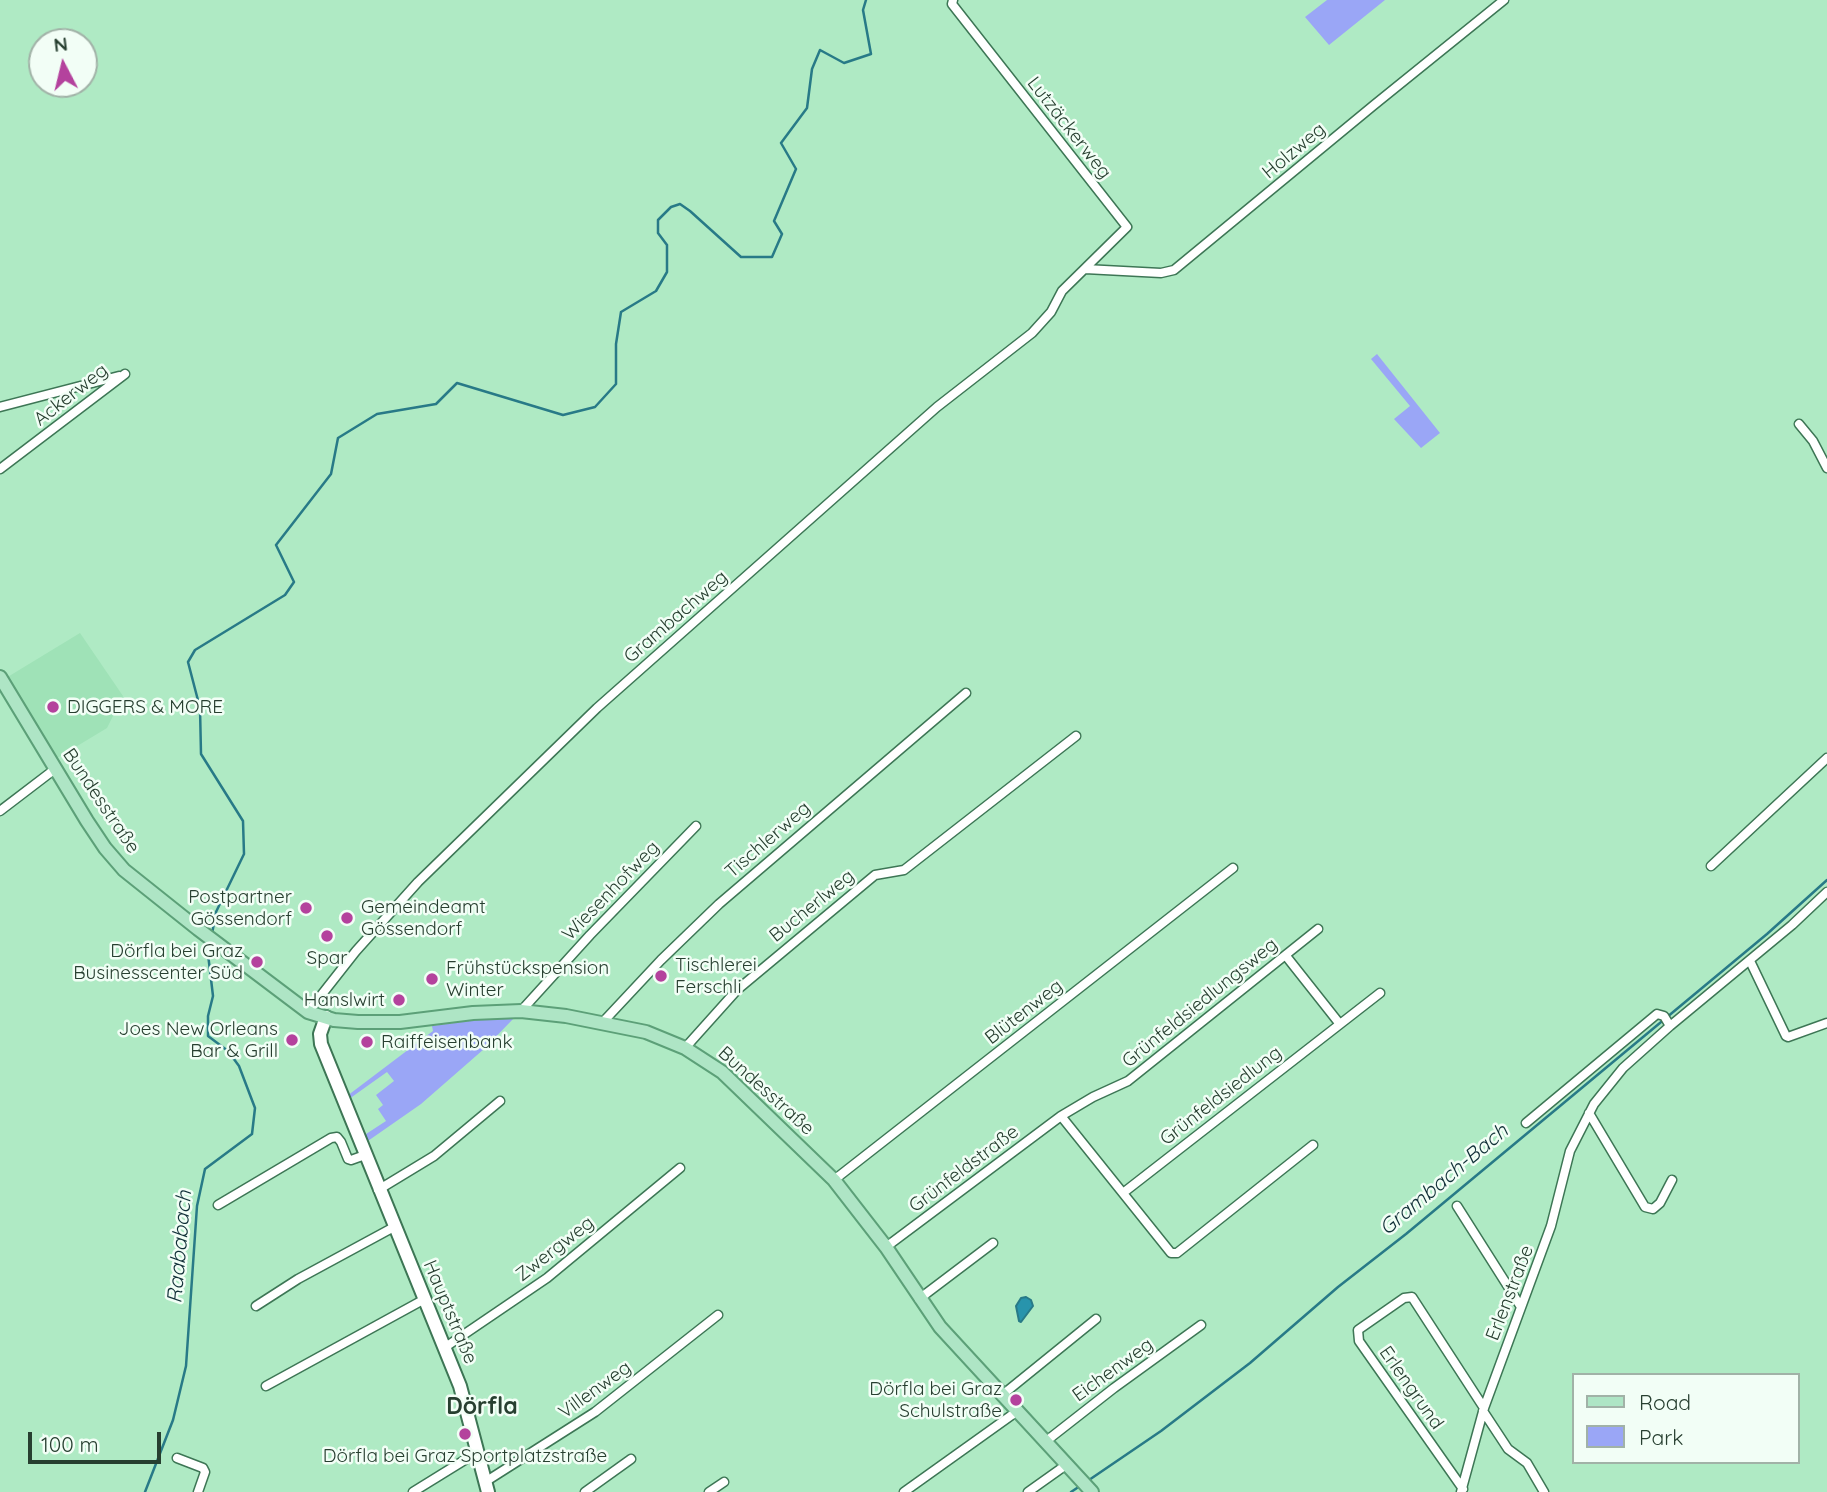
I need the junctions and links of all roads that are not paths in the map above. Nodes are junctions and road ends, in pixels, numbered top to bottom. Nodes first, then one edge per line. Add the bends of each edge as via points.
1 (953, 0) edge
2 (1504, 0) edge
3 (1085, 269) junction
4 (0, 407) edge
5 (1799, 424) dead end
6 (0, 468) edge
7 (1827, 468) edge
8 (0, 677) edge
9 (966, 693) dead end
10 (1076, 736) dead end
11 (1827, 758) edge
12 (55, 769) junction
13 (0, 811) edge
14 (696, 826) dead end
15 (1711, 866) dead end
16 (1233, 868) dead end
17 (1827, 892) edge
18 (1318, 929) dead end
19 (1286, 956) junction
20 (1749, 961) junction
21 (1380, 993) dead end
22 (521, 1011) junction
23 (309, 1012) junction
24 (326, 1017) junction
25 (1667, 1021) junction
26 (602, 1023) junction
27 (1339, 1023) junction
28 (1827, 1023) edge
29 (685, 1048) junction
30 (500, 1101) dead end
31 (1589, 1113) junction
32 (1062, 1116) junction
33 (1526, 1123) dead end
34 (1313, 1145) dead end
35 (365, 1155) junction
36 (680, 1168) dead end
37 (834, 1180) junction
38 (1672, 1180) dead end
39 (378, 1190) junction
40 (1123, 1193) junction
41 (218, 1205) dead end
42 (1457, 1206) dead end
43 (394, 1227) junction
44 (993, 1243) dead end
45 (886, 1247) junction
46 (919, 1299) junction
47 (423, 1300) junction
48 (256, 1306) dead end
49 (1521, 1307) junction
50 (718, 1315) dead end
51 (1096, 1319) dead end
52 (1201, 1325) dead end
53 (444, 1348) junction
54 (266, 1386) dead end
55 (1001, 1396) junction
56 (1484, 1409) junction
57 (1016, 1412) junction
58 (1045, 1442) junction
59 (476, 1452) junction
60 (177, 1458) dead end
61 (631, 1459) dead end
62 (1066, 1465) junction
63 (723, 1482) dead end
64 (487, 1487) edge
65 (1462, 1490) edge
66 (1091, 1491) edge
67 (198, 1492) edge
68 (413, 1492) edge
69 (585, 1492) edge
70 (709, 1492) edge
71 (904, 1492) edge
72 (1028, 1492) edge
73 (1544, 1492) edge

1 - 3 street, Lutzäckerweg via 1127,228
2 - 3 street, Holzweg via 1174,270
3 - 23 street, Grambachweg via 1062,291 1032,333 937,407 605,701 421,878
4 - 6 street, Ackerweg via 125,374
5 - 7 street
8 - 12 main road, Bundesstraße
9 - 26 street, Tischlerweg via 719,904
10 - 29 street, Bucherlweg via 904,870 875,875 737,990
11 - 15 street
12 - 13 street
12 - 23 main road, Bundesstraße via 124,870
14 - 22 street, Wiesenhofweg
16 - 37 street, Blütenweg
17 - 20 street, Erlenstraße
18 - 19 street, Grünfeldsiedlungsweg
19 - 27 street
19 - 32 street, Grünfeldsiedlungsweg via 1128,1081
20 - 25 street, Erlenstraße
20 - 28 street via 1786,1036
21 - 27 street, Grünfeldsiedlung
22 - 24 main road, Bundesstraße via 400,1022
22 - 26 main road, Bundesstraße
23 - 24 main road, Bundesstraße
24 - 35 main road, Hauptstraße via 321,1044
25 - 31 street, Erlenstraße
25 - 33 street, Erlenstraße via 1657,1014
26 - 29 main road, Bundesstraße via 646,1032
27 - 40 street, Grünfeldsiedlung
29 - 37 main road, Bundesstraße via 722,1072
30 - 39 street via 434,1156
31 - 38 street via 1645,1208 1660,1203
31 - 49 street, Erlenstraße via 1570,1151 1552,1226
32 - 40 street
32 - 45 street, Grünfeldstraße
34 - 40 street via 1177,1253 1165,1249
35 - 39 main road, Hauptstraße
35 - 41 street via 348,1159 337,1137 331,1138
36 - 53 street, Zwergweg via 547,1278
37 - 45 main road, Bundesstraße
39 - 43 main road, Hauptstraße
42 - 49 street
43 - 47 main road, Hauptstraße
43 - 48 street
44 - 46 street
45 - 46 main road, Bundesstraße
46 - 55 main road, Bundesstraße
47 - 53 main road, Hauptstraße
47 - 54 street
49 - 56 street, Erlenstraße
50 - 64 street, Villenweg via 595,1412
51 - 55 street
52 - 58 street, Eichenweg
53 - 59 main road, Hauptstraße via 460,1387
55 - 57 main road, Bundesstraße
56 - 65 street, Erlenstraße
56 - 65 street, Erlengrund via 1412,1297 1358,1330 1359,1341
56 - 73 street via 1508,1449 1527,1463
57 - 58 main road, Bundesstraße
57 - 71 street
58 - 62 main road, Bundesstraße
59 - 64 main road, Hauptstraße
59 - 68 street
60 - 67 street via 203,1468
61 - 69 street
62 - 66 main road, Bundesstraße
62 - 72 street
63 - 70 street

